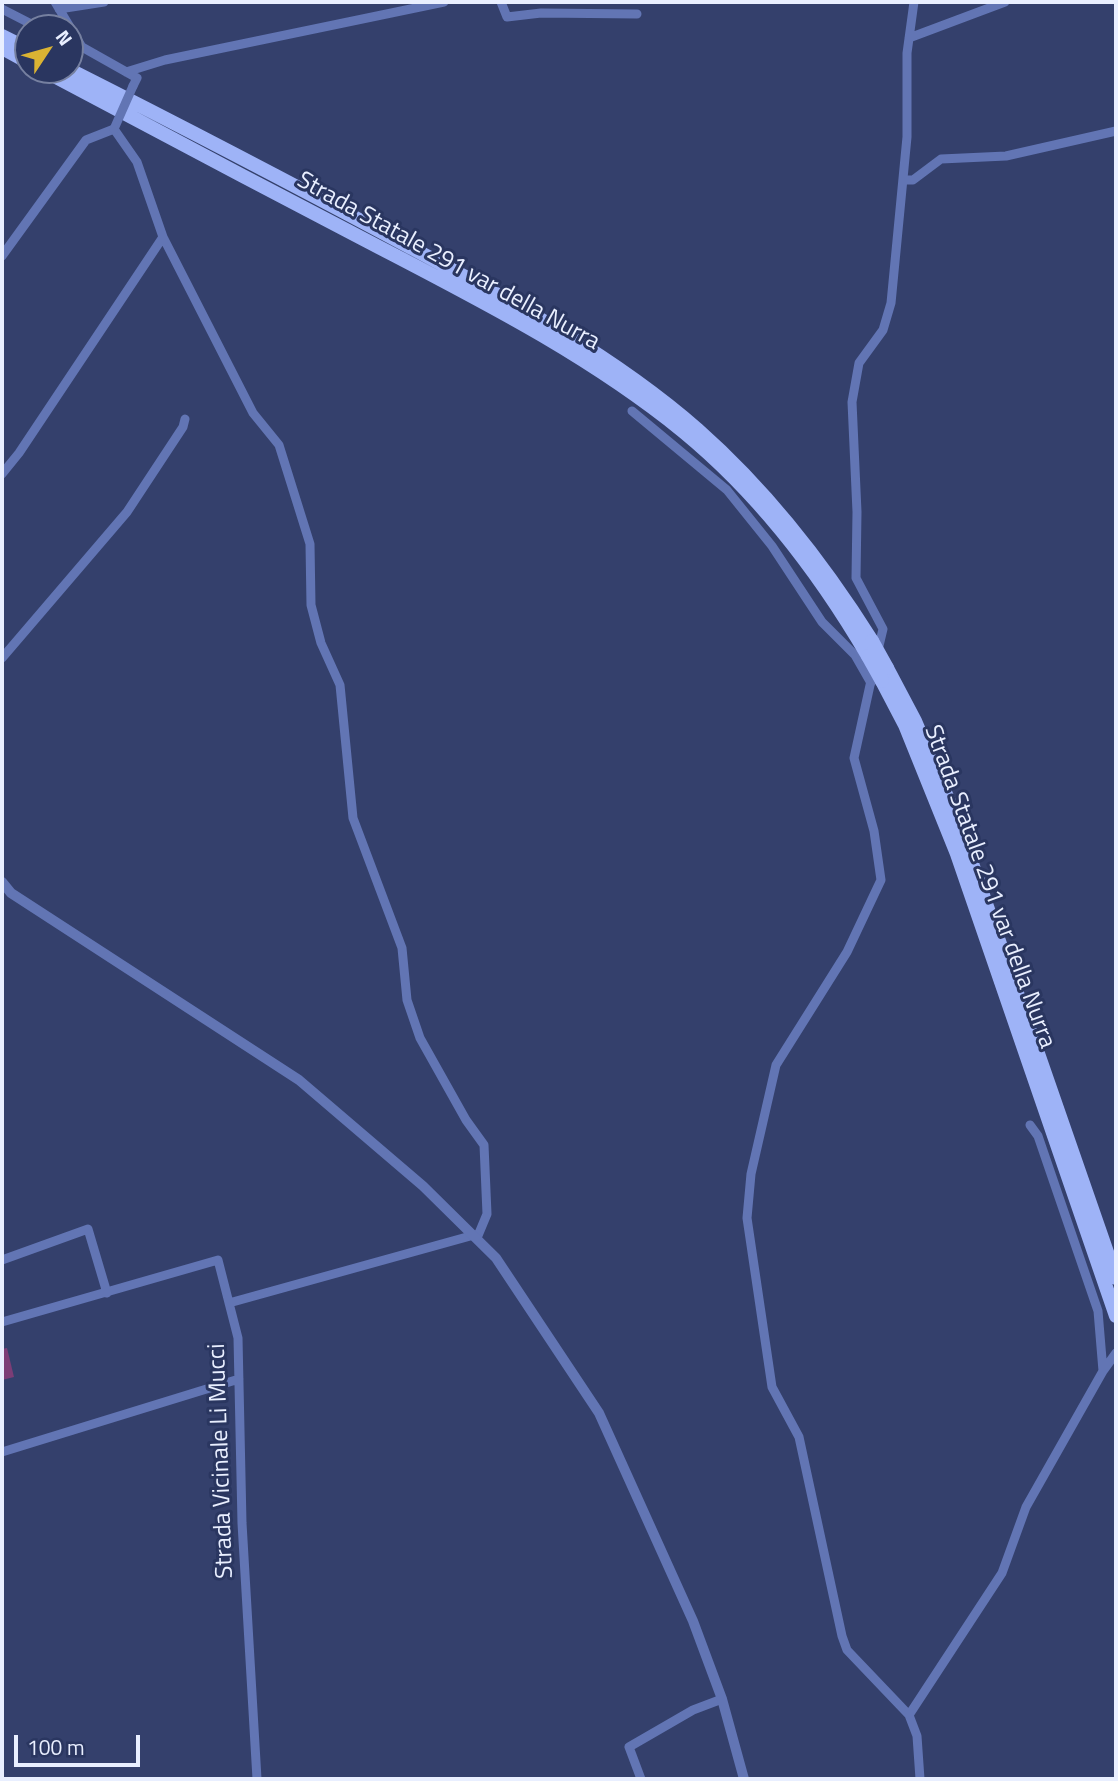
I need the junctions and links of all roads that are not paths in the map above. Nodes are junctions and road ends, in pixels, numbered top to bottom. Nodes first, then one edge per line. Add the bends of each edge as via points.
1 (104, 2) edge
2 (444, 2) edge
3 (501, 2) edge
4 (914, 2) edge
5 (1005, 2) edge
6 (57, 5) edge
7 (637, 15) dead end
8 (909, 38) junction
9 (84, 48) edge
10 (126, 72) junction
11 (84, 77) edge
12 (70, 84) edge
13 (114, 129) junction
14 (1116, 131) edge
15 (904, 180) junction
16 (163, 237) junction
17 (2, 257) edge
18 (632, 411) dead end
19 (185, 419) dead end
20 (2, 474) edge
21 (870, 649) junction
22 (2, 658) edge
23 (880, 677) junction
24 (2, 882) edge
25 (1030, 1125) dead end
26 (476, 1237) junction
27 (2, 1260) edge
28 (1116, 1278) edge
29 (107, 1293) junction
30 (229, 1303) junction
31 (1116, 1316) edge
32 (2, 1322) edge
33 (1116, 1353) edge
34 (1105, 1368) junction
35 (239, 1379) junction
36 (2, 1452) edge
37 (722, 1699) junction
38 (909, 1715) junction
39 (257, 1779) edge
40 (641, 1779) edge
41 (744, 1779) edge
42 (920, 1779) edge

1 - 6 street
2 - 10 street
3 - 7 street via 507,17
4 - 8 street
5 - 8 street
8 - 15 street
9 - 10 street
10 - 13 street, bridge via 137,78
11 - 21 highway, Strada Statale 291 var della Nurra via 499,295 630,376 699,432 810,548
12 - 21 highway, Strada Statale 291 var della Nurra via 492,307 624,388 685,433 749,496
13 - 16 street via 137,162
13 - 17 street via 86,140
14 - 15 street via 1006,156 941,159 913,180
15 - 23 street via 891,303 883,330 859,363 852,402 856,578 883,629
16 - 20 street
16 - 26 street via 253,413 279,445 303,520 310,544 311,605 321,643 340,685 353,818 402,948 407,1000 420,1038 484,1145 487,1214
18 - 23 street via 727,490 772,546 822,622
19 - 22 street via 127,512
21 - 23 highway, Strada Statale 291 var della Nurra, bridge
23 - 28 highway, Strada Statale 291 var della Nurra via 915,720 958,823
23 - 31 highway, Strada Statale 291 var della Nurra via 905,725 957,854
23 - 38 street via 854,758 874,831 881,880 847,953 776,1065 751,1174 747,1219 772,1387 799,1437 842,1636 847,1650
24 - 26 street via 11,893 299,1080
25 - 34 street via 1038,1136 1098,1311
26 - 30 street
26 - 37 street via 543,1324 599,1413 694,1621
27 - 29 street via 88,1229
29 - 30 street, Strada Vicinale Li Mucci via 218,1259
29 - 32 street, Strada Vicinale Li Mucci
30 - 35 street, Strada Vicinale Li Mucci via 238,1338
33 - 34 street
34 - 38 street via 1026,1507 1002,1573
35 - 36 street
35 - 39 street, Strada Vicinale Li Mucci
37 - 40 street via 629,1747
37 - 41 street
38 - 42 street via 917,1735

